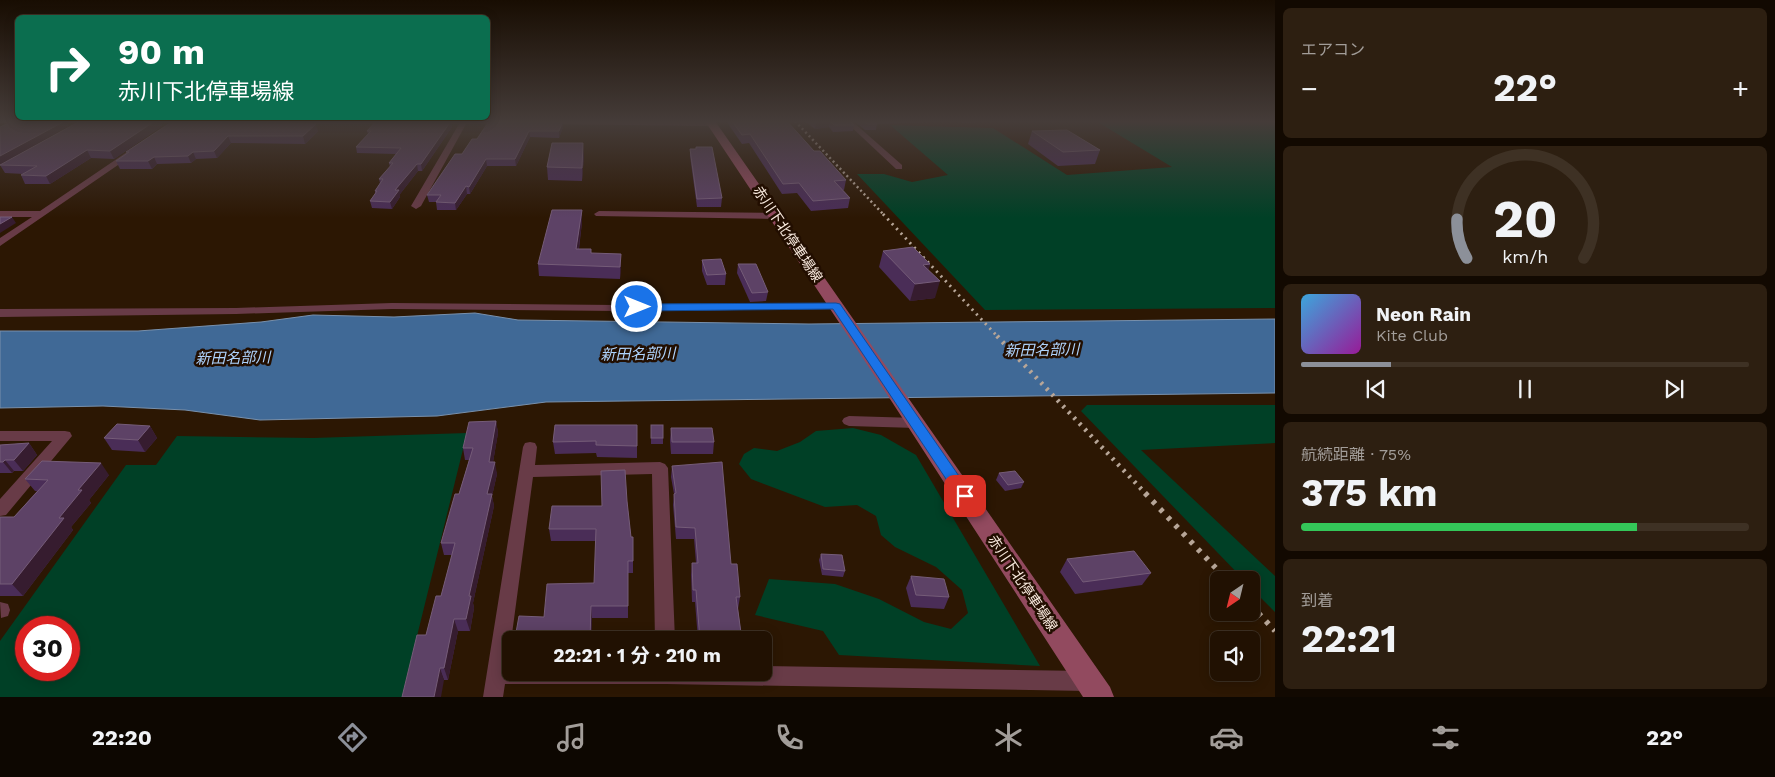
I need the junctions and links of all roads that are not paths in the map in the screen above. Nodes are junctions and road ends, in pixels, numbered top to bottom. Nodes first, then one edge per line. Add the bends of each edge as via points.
1 (129, 154) edge
2 (446, 154) edge
3 (733, 154) edge
4 (884, 154) edge
5 (899, 167) dead end
6 (416, 206) dead end
7 (0, 214) edge
8 (42, 214) junction
9 (600, 214) dead end
10 (776, 216) junction
11 (0, 243) edge
12 (838, 308) junction
13 (0, 313) edge
14 (848, 421) dead end
15 (916, 423) junction
16 (0, 436) edge
17 (530, 447) dead end
18 (526, 471) junction
19 (0, 510) edge
20 (665, 631) edge
21 (496, 674) junction
22 (502, 674) edge
23 (772, 677) edge
24 (1094, 689) edge
25 (492, 697) edge

1 - 8 street
2 - 6 street
3 - 10 main road, 赤川下北停車場線
4 - 5 street
7 - 8 street
8 - 11 street
9 - 10 street
10 - 12 main road, 赤川下北停車場線
12 - 13 street via 392,306
12 - 15 main road, 赤川下北停車場線
14 - 15 street
15 - 24 main road, 赤川下北停車場線
16 - 19 street via 65,436
17 - 18 street
18 - 20 street via 660,468
18 - 21 street
21 - 22 street
21 - 25 street
23 - 24 street

